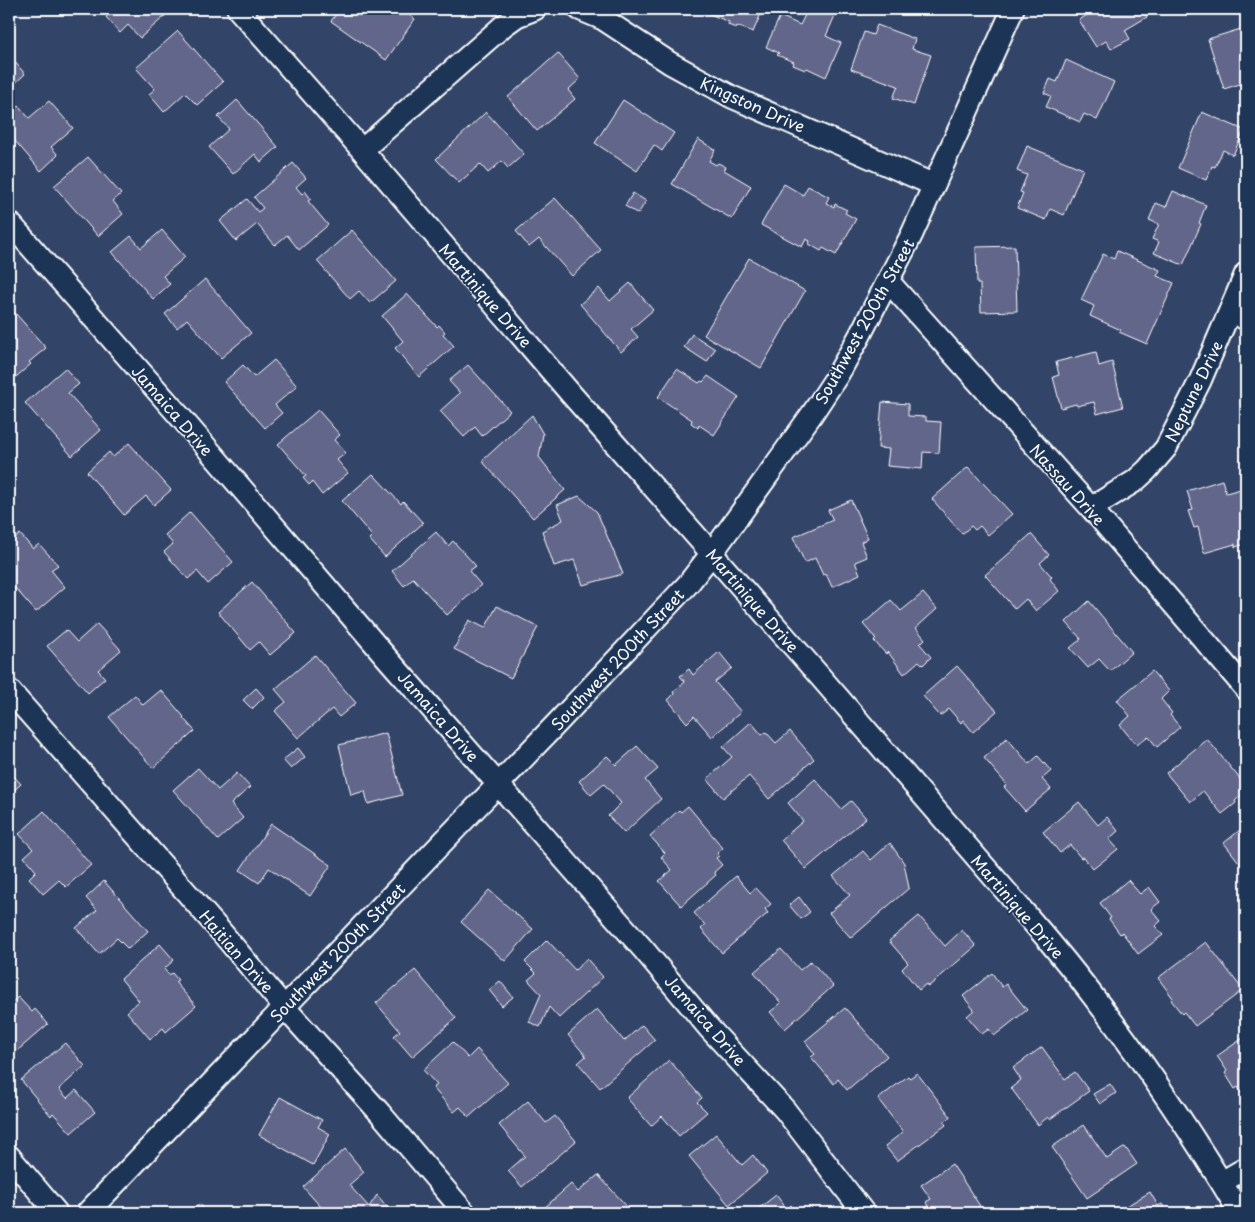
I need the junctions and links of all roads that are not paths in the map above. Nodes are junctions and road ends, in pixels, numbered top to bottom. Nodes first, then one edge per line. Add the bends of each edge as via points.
1 (238, 9) edge
2 (535, 9) edge
3 (579, 9) edge
4 (1013, 9) edge
5 (362, 150) junction
6 (934, 185) junction
7 (9, 222) edge
8 (1246, 273) edge
9 (888, 281) junction
10 (1238, 315) edge
11 (1091, 508) junction
12 (712, 553) junction
13 (9, 690) edge
14 (1246, 690) edge
15 (499, 784) junction
16 (284, 1007) junction
17 (9, 1156) edge
18 (1246, 1168) edge
19 (1222, 1182) junction
20 (58, 1213) edge
21 (87, 1213) edge
22 (465, 1213) edge
23 (864, 1213) edge
24 (1240, 1213) edge

1 - 5 street, Martinique Drive
2 - 5 street via 503,26
3 - 6 street, Kingston Drive via 603,19 653,53 732,98
4 - 6 street, Southwest 200th Street
5 - 12 street, Martinique Drive
6 - 9 street, Southwest 200th Street
7 - 15 street, Jamaica Drive
8 - 10 street, Neptune Drive
9 - 11 street, Nassau Drive
9 - 12 street, Southwest 200th Street via 837,376
10 - 11 street, Neptune Drive via 1166,448 1135,482
11 - 14 street, Nassau Drive
12 - 15 street, Southwest 200th Street via 656,618
12 - 19 street, Martinique Drive via 1081,980 1140,1059
13 - 16 street, Haitian Drive
15 - 16 street, Southwest 200th Street
15 - 23 street, Jamaica Drive via 709,1028 785,1110
16 - 21 street, Southwest 200th Street
16 - 22 street, Haitian Drive
17 - 20 street
18 - 19 street
19 - 24 street, Martinique Drive

